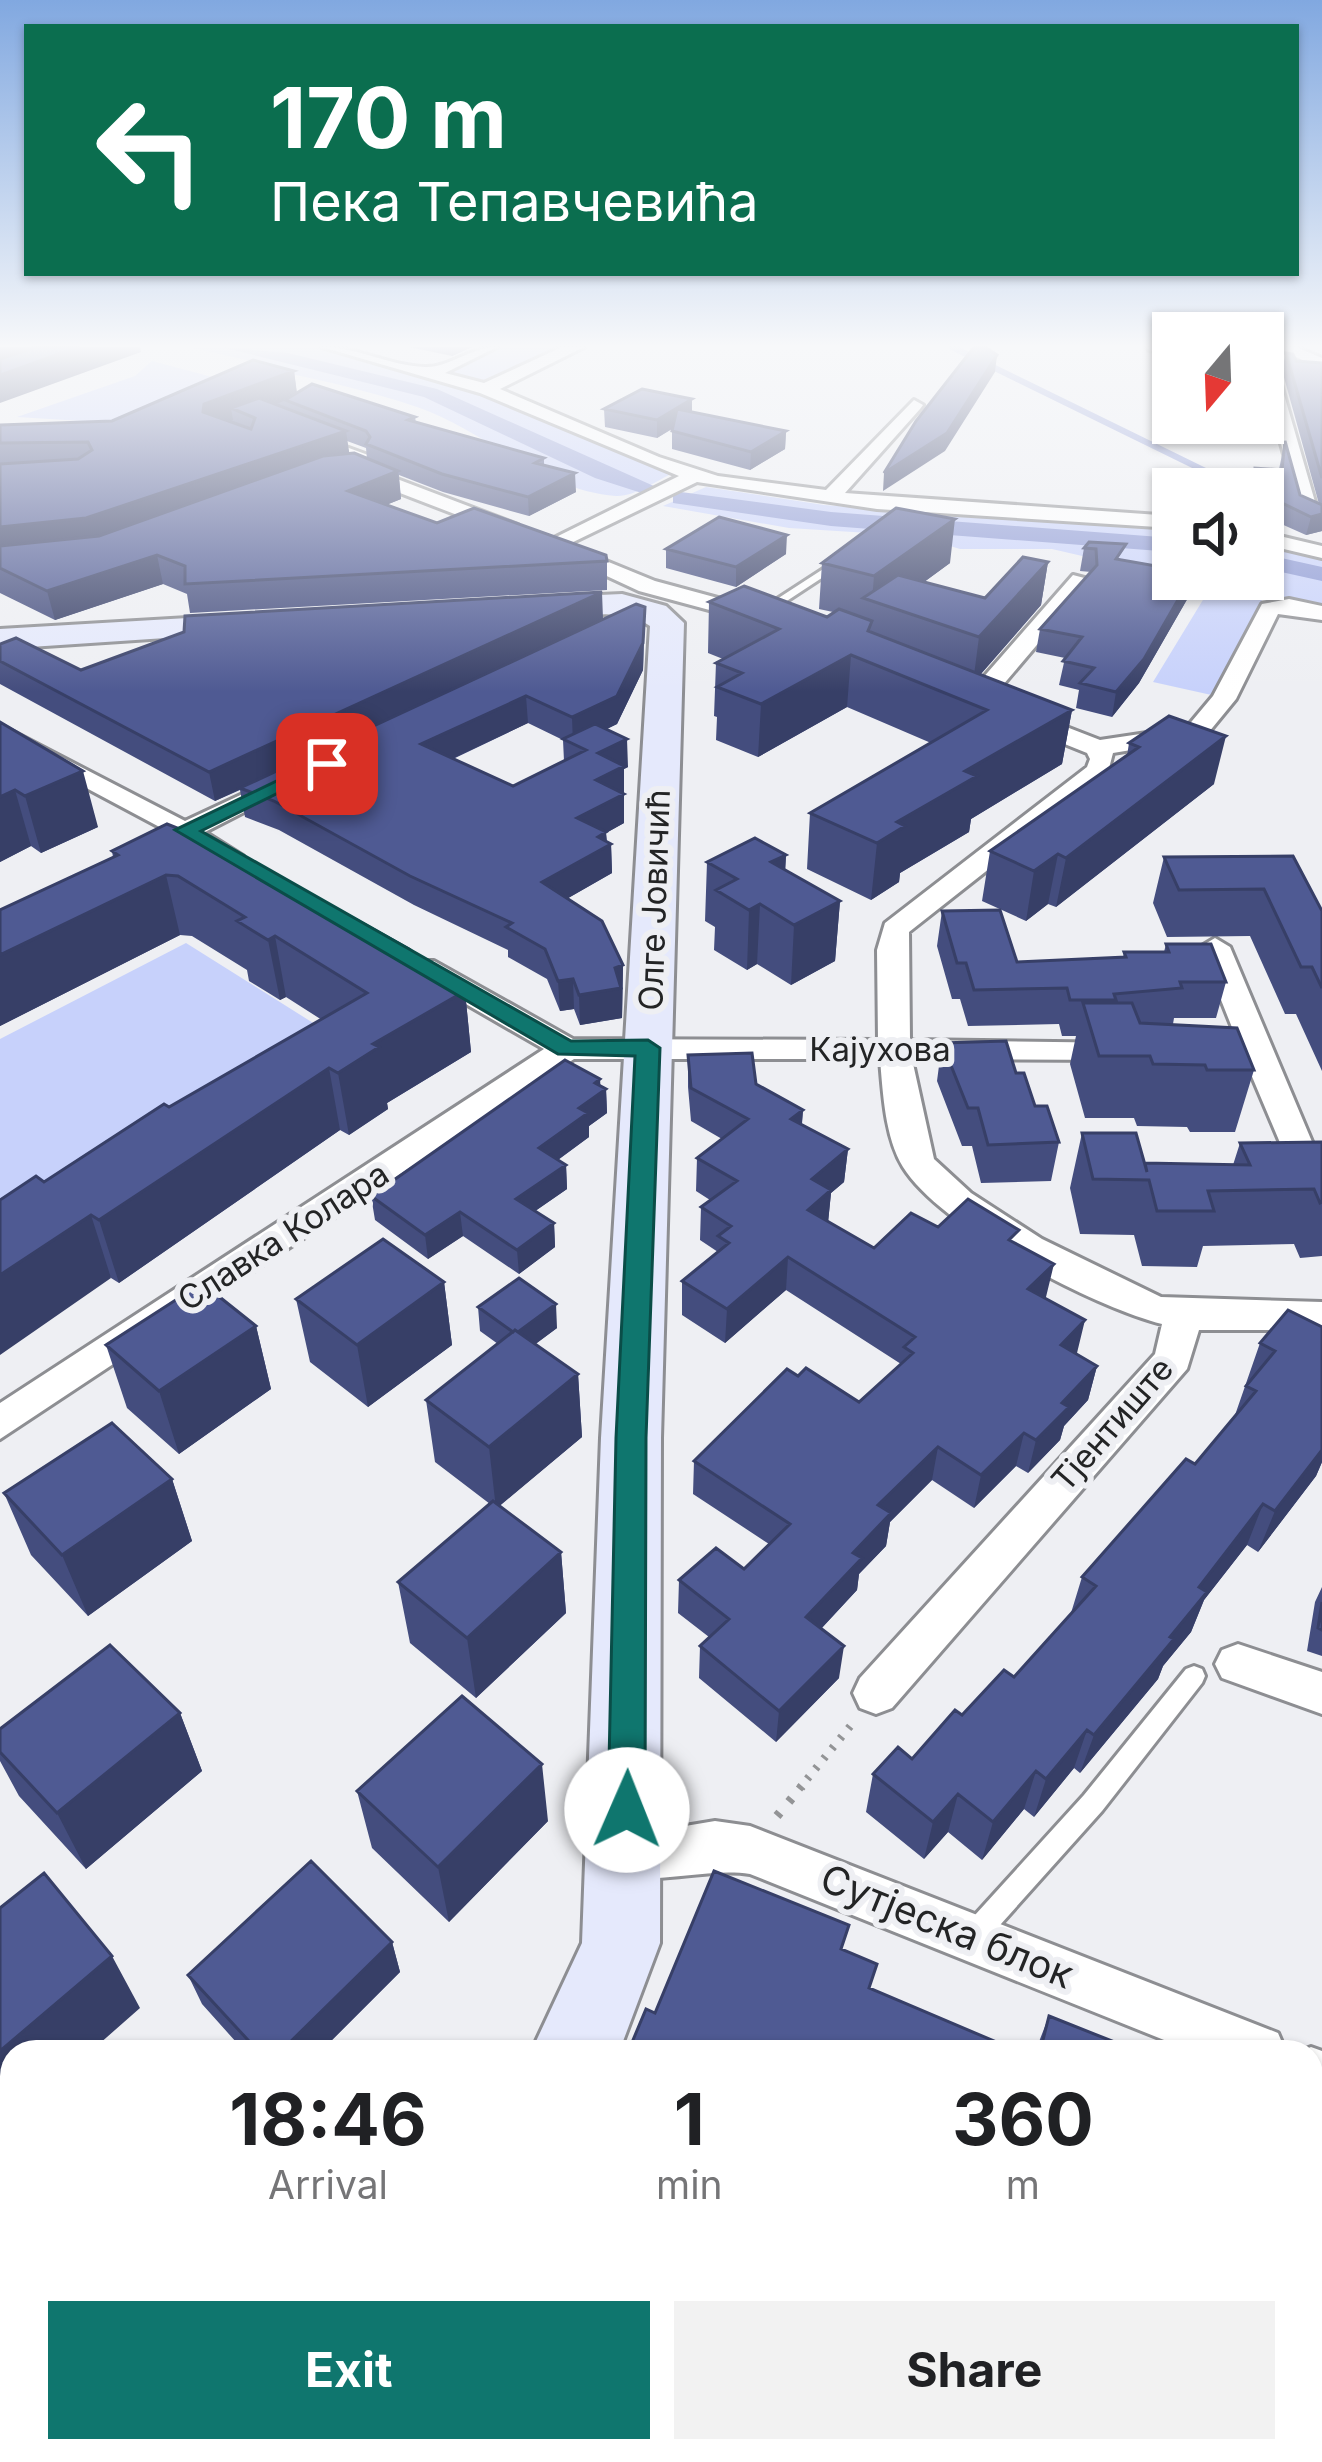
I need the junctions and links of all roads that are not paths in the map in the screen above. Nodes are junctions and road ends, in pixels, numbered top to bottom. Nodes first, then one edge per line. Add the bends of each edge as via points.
1 (357, 462) edge
2 (660, 462) edge
3 (863, 462) edge
4 (1297, 462) edge
5 (351, 469) junction
6 (323, 474) edge
7 (694, 476) junction
8 (830, 498) junction
9 (1322, 520) edge
10 (1152, 521) edge
11 (1284, 543) edge
12 (550, 545) junction
13 (1322, 552) edge
14 (848, 557) edge
15 (1081, 580) edge
16 (728, 608) junction
17 (501, 610) edge
18 (641, 611) junction
19 (1322, 613) edge
20 (756, 616) junction
21 (284, 622) edge
22 (792, 629) edge
23 (0, 639) edge
24 (0, 732) edge
25 (1098, 748) junction
26 (303, 775) edge
27 (198, 838) junction
28 (168, 866) edge
29 (249, 868) edge
30 (388, 947) edge
31 (1215, 947) edge
32 (648, 1048) junction
33 (567, 1049) junction
34 (895, 1050) junction
35 (1256, 1050) junction
36 (1301, 1156) edge
37 (1183, 1314) junction
38 (1322, 1316) edge
39 (0, 1423) edge
40 (1216, 1670) joint
41 (876, 1693) road end
42 (1322, 1694) edge
43 (626, 1856) junction
44 (974, 1935) junction
45 (580, 2040) edge
46 (1230, 2040) edge

1 - 5 lane
2 - 7 street
3 - 8 street
4 - 9 street via 1310,512
5 - 6 street
5 - 12 street
7 - 8 street
7 - 12 street
8 - 10 street
11 - 13 street
12 - 18 street
14 - 20 lane
15 - 25 street via 966,697
16 - 18 street
16 - 18 street
16 - 20 street
17 - 18 street
18 - 32 street, Олге Јовичић
19 - 25 street via 1270,609 1224,699 1195,734
20 - 22 street
21 - 23 street
24 - 27 street
25 - 34 street, Тјентиште via 1098,771 895,928
26 - 27 street
27 - 28 street
27 - 29 street
30 - 33 street
31 - 35 street
32 - 33 street, Кајухова
32 - 34 street, Кајухова
32 - 43 street, Олге Јовичић via 631,1438
33 - 39 street, Славка Колара
34 - 35 street, Кајухова
34 - 37 street, Тјентиште via 918,1162 940,1188 1118,1295
35 - 36 street
37 - 38 street
37 - 41 street, Тјентиште via 1173,1359
40 - 42 street
40 - 44 lane
43 - 44 street, Сутјеска блок via 715,1845 750,1850
43 - 45 street, Олге Јовичић via 621,1943
44 - 46 street, Сутјеска блок

